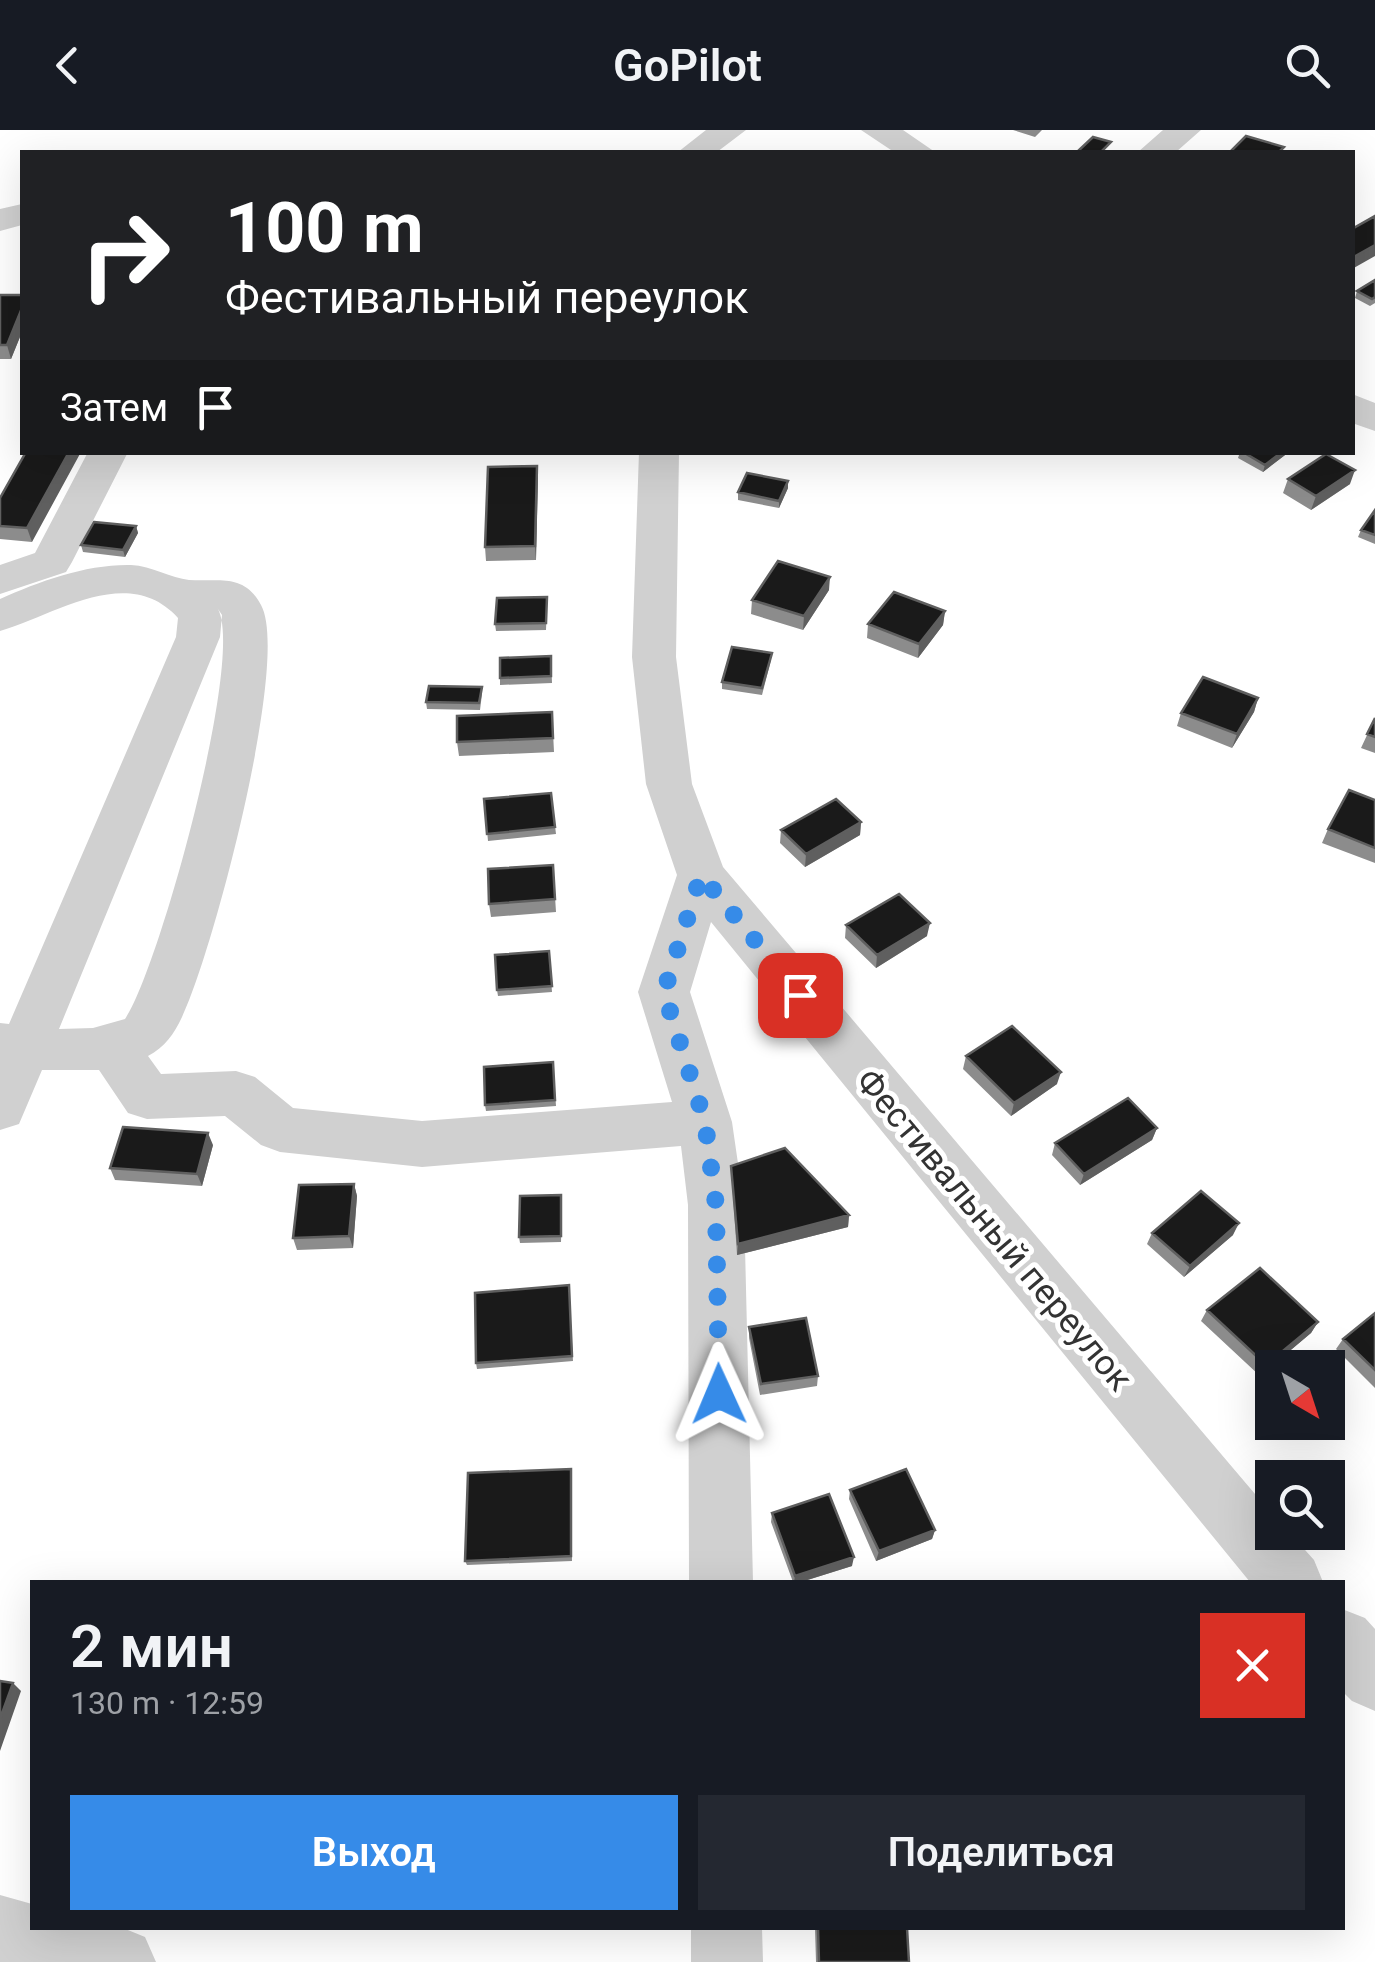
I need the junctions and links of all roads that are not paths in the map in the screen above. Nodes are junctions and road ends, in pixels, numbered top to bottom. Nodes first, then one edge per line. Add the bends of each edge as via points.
1 (728, 130) edge
2 (878, 130) edge
3 (1184, 130) edge
4 (921, 143) edge
5 (698, 150) edge
6 (1157, 150) edge
7 (107, 455) edge
8 (660, 455) edge
9 (53, 576) junction
10 (0, 580) edge
11 (187, 594) junction
12 (0, 616) edge
13 (701, 875) junction
14 (12, 1046) edge
15 (114, 1047) junction
16 (0, 1108) edge
17 (705, 1122) junction
18 (722, 1580) edge
19 (1290, 1580) edge
20 (1345, 1644) edge
21 (1375, 1678) edge
22 (726, 1930) edge
23 (0, 1931) edge
24 (120, 1962) edge
25 (727, 1962) edge

1 - 5 street
2 - 4 street
3 - 6 street
7 - 9 street
8 - 13 street, Фестивальный переулок via 654,657 668,784
9 - 10 street
9 - 11 street via 154,582
9 - 12 street
11 - 14 street via 200,614 198,637
11 - 15 street via 224,592 235,598 246,616 246,658 200,880 163,1009 145,1033
13 - 17 street via 664,992
13 - 19 street, Фестивальный переулок
14 - 15 street
14 - 16 street
15 - 17 street via 147,1097 236,1092 280,1129 422,1144
17 - 18 street via 716,1205
20 - 21 street
22 - 25 street
23 - 24 street

